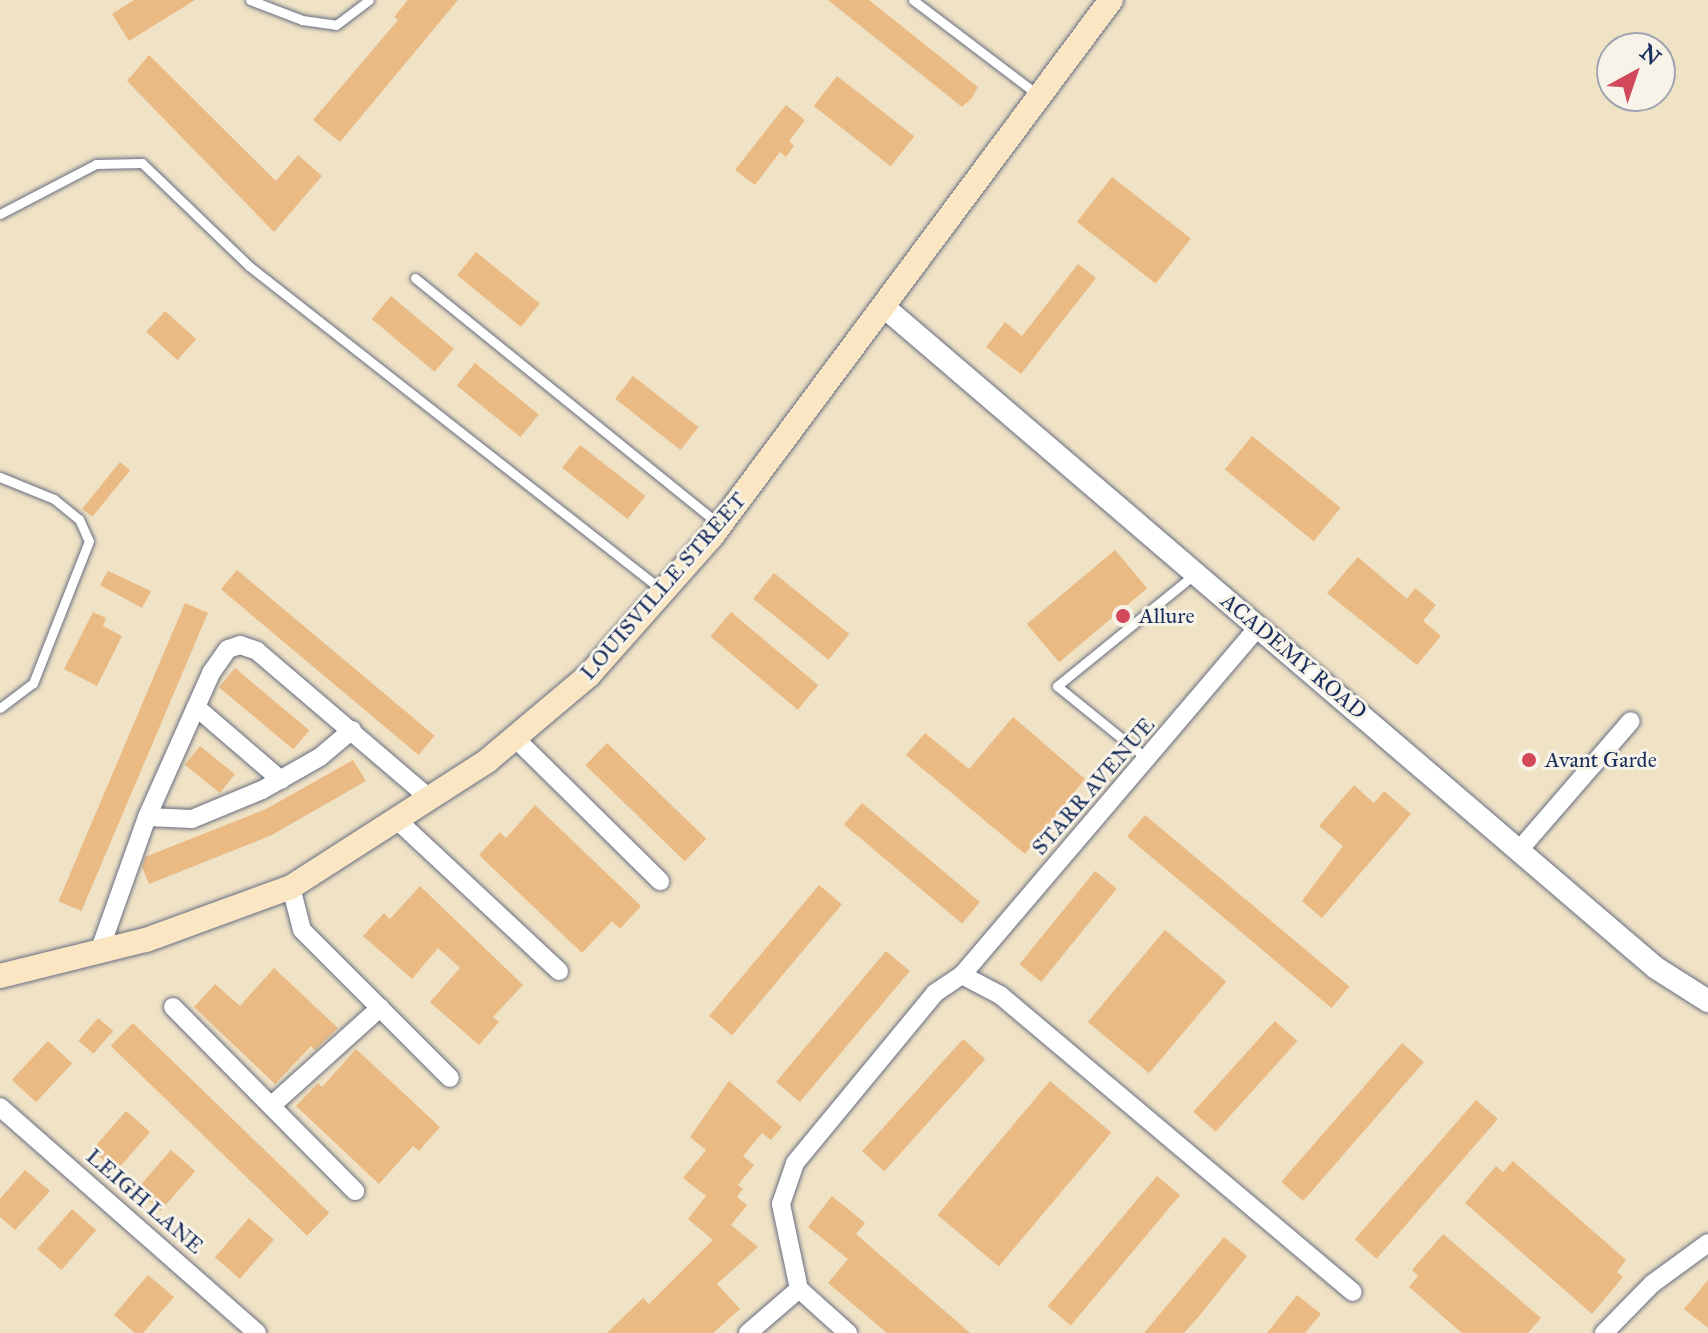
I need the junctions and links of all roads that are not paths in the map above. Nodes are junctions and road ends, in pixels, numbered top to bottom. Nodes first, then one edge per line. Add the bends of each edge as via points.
1 (250, 0) edge
2 (369, 0) edge
3 (913, 0) edge
4 (1111, 0) edge
5 (1040, 96) junction
6 (0, 214) edge
7 (415, 278) dead end
8 (883, 306) junction
9 (0, 477) edge
10 (720, 525) junction
11 (1195, 573) junction
12 (663, 591) junction
13 (1259, 626) junction
14 (196, 707) junction
15 (0, 708) edge
16 (1631, 721) dead end
17 (352, 730) junction
18 (515, 738) junction
19 (1149, 760) junction
20 (281, 780) junction
21 (429, 798) junction
22 (147, 817) junction
23 (396, 819) junction
24 (1520, 849) junction
25 (660, 881) dead end
26 (291, 887) junction
27 (99, 952) junction
28 (559, 971) dead end
29 (962, 975) junction
30 (0, 976) edge
31 (1708, 1001) edge
32 (173, 1007) dead end
33 (380, 1008) junction
34 (450, 1078) dead end
35 (271, 1106) junction
36 (0, 1107) edge
37 (355, 1191) dead end
38 (1708, 1243) edge
39 (799, 1289) junction
40 (1353, 1292) dead end
41 (257, 1333) edge
42 (748, 1333) edge
43 (848, 1333) edge
44 (1604, 1333) edge

1 - 2 lane via 302,20 336,25
3 - 5 lane
4 - 5 main road, LOUISVILLE STREET
5 - 8 main road, LOUISVILLE STREET
6 - 12 lane via 96,164 142,163 249,266
7 - 10 lane
8 - 10 main road, LOUISVILLE STREET
8 - 11 street, ACADEMY ROAD
9 - 15 lane via 54,499 79,519 89,541 33,683
10 - 12 main road, LOUISVILLE STREET
11 - 13 street, ACADEMY ROAD
11 - 19 lane via 1057,686
12 - 18 main road, LOUISVILLE STREET via 589,675
13 - 19 street, STARR AVENUE
13 - 24 street, ACADEMY ROAD
14 - 17 street via 228,649 240,645 257,651
14 - 20 street
14 - 22 street
16 - 24 street
17 - 20 street
17 - 21 street
18 - 21 main road, LOUISVILLE STREET
18 - 25 street
19 - 29 street, STARR AVENUE
20 - 22 street via 192,819
21 - 23 main road, LOUISVILLE STREET
22 - 27 street
23 - 26 main road, LOUISVILLE STREET
23 - 28 street
24 - 31 street, ACADEMY ROAD via 1656,968
26 - 27 main road, LOUISVILLE STREET
26 - 33 street via 302,930
27 - 30 main road, LOUISVILLE STREET
29 - 39 street, STARR AVENUE via 935,993 795,1163 781,1204
29 - 40 street via 1000,995
32 - 35 street
33 - 34 street
33 - 35 street
35 - 37 street
36 - 41 street, LEIGH LANE
38 - 44 street via 1652,1284
39 - 42 street
39 - 43 street

